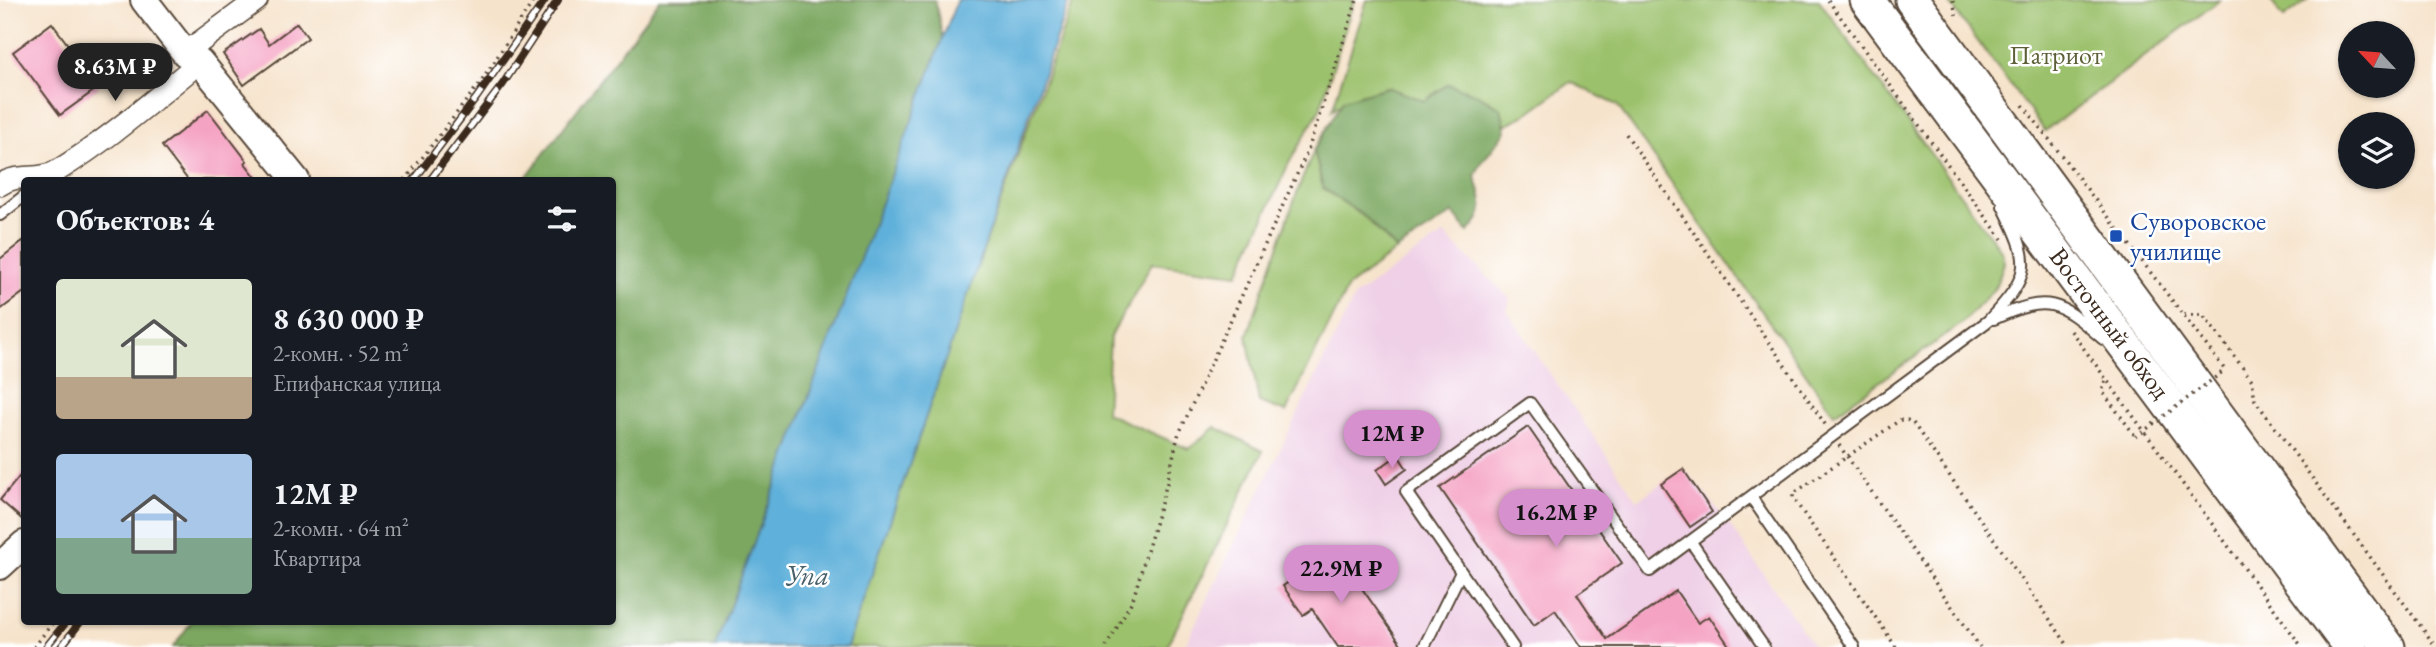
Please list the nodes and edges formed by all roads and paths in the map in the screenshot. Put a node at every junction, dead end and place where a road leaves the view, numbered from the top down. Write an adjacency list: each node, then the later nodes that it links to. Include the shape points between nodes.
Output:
1 (144, 0): 9 (street)
2 (257, 0): 9 (street)
3 (534, 0): 15 (path, via 483,79)
4 (1357, 0): 35 (path, via 1308,150 1178,436 1133,598)
5 (1828, 0): 20 (path)
6 (1867, 0): 11 (main road, Восточный обход)
7 (1953, 0): 8 (path)
8 (1933, 13): 45 (main road, Восточный обход)
9 (192, 57): 13 (street, via 97,145); 14 (street)
10 (2016, 96): 21 (path)
11 (1965, 129): 22 (lane, via 2019,238 2024,261 2012,295); 25 (main road, Восточный обход)
12 (1626, 134): 26 (path)
13 (49, 177)
14 (293, 177)
15 (407, 177)
16 (21, 178): 17 (street, via 9,178)
17 (0, 185)
18 (21, 198): 19 (lane)
19 (0, 215)
20 (2006, 244)
21 (2184, 315): 24 (path, bridge, via 2225,369 2136,437 2102,391); 46 (path, via 2203,314 2252,380 2255,400)
22 (1988, 321): 25 (lane, via 2021,307 2054,305 2068,311); 26 (lane)
23 (2066, 326): 24 (path)
24 (2106, 381): 43 (path)
25 (2155, 383): 44 (main road, Восточный обход)
26 (1833, 436): 27 (path); 28 (lane)
27 (1847, 456): 40 (path, via 1795,490 1793,498); 41 (path); 42 (path, via 1900,420 1913,424)
28 (1751, 497): 29 (lane); 39 (lane)
29 (1690, 542): 32 (lane, via 1650,571 1530,403 1406,492); 38 (lane)
30 (21, 547): 31 (street)
31 (0, 566)
32 (1461, 572): 36 (lane); 37 (lane)
33 (51, 625): 34 (path)
34 (34, 647)
35 (1106, 647)
36 (1424, 647)
37 (1513, 647)
38 (1765, 647)
39 (1854, 647)
40 (1896, 647)
41 (1980, 647)
42 (2069, 647)
43 (2302, 647)
44 (2350, 647)
45 (2388, 647)
46 (2436, 647)

